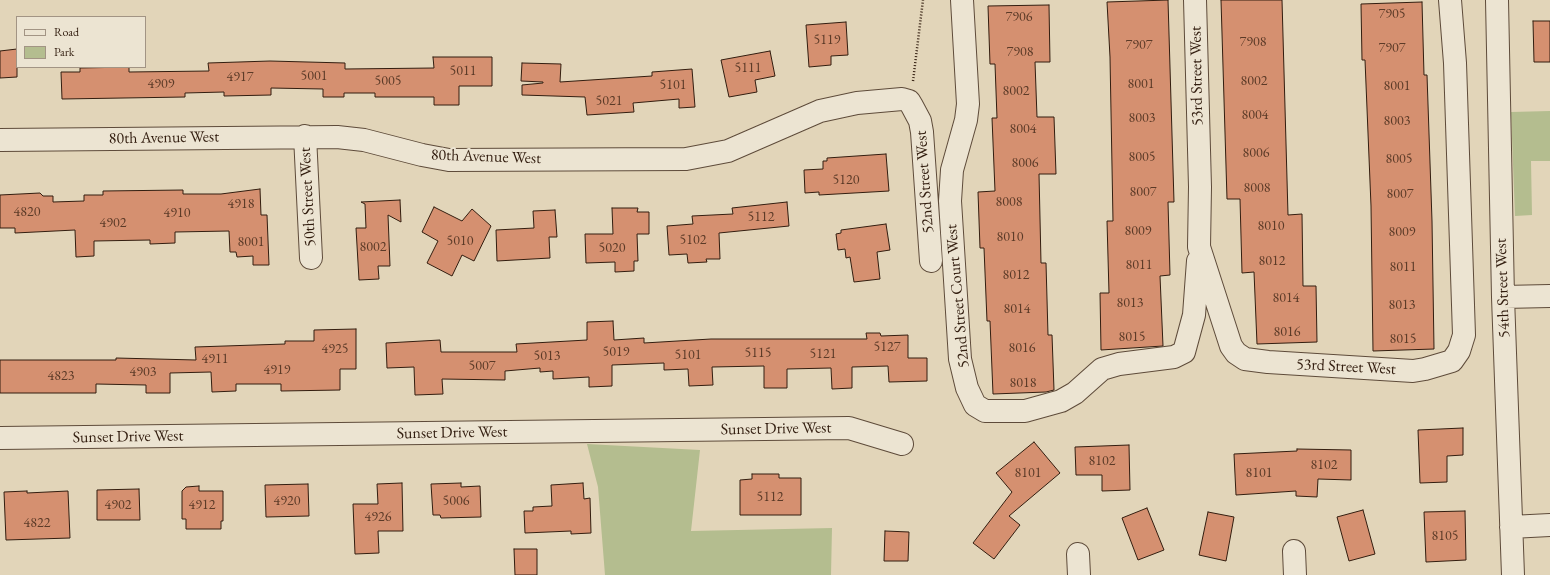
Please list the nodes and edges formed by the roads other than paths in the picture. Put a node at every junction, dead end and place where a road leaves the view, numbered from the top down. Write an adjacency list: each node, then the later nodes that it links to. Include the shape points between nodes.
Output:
1 (962, 0): 8 (street, 52nd Street Court West, via 968,104 952,170 950,201 960,359 967,388 975,405 985,411 1024,411 1061,401 1075,393 1102,369 1118,364 1174,357 1184,352 1194,315)
2 (1195, 0): 8 (street, 53rd Street West)
3 (1450, 0): 8 (street, 53rd Street West, via 1455,63 1464,335 1459,351 1452,361 1426,370 1413,371 1245,359 1231,346)
4 (1496, 0): 12 (street, 54th Street West)
5 (912, 105): 6 (street, 80th Avenue West, via 902,99 837,106 728,151 686,159 449,160 422,156 364,140); 10 (street, 52nd Street West, via 922,132)
6 (305, 136): 7 (street, 80th Avenue West); 9 (street, 50th Street West)
7 (0, 140)
8 (1199, 247)
9 (311, 258)
10 (931, 260)
11 (1550, 296): 12 (street)
12 (1503, 298): 16 (street, 54th Street West)
13 (0, 438): 14 (street, Sunset Drive West, via 849,428)
14 (902, 444)
15 (1550, 525): 16 (street)
16 (1511, 527): 19 (street, 54th Street West)
17 (1294, 551): 18 (street)
18 (1295, 575)
19 (1513, 575)

